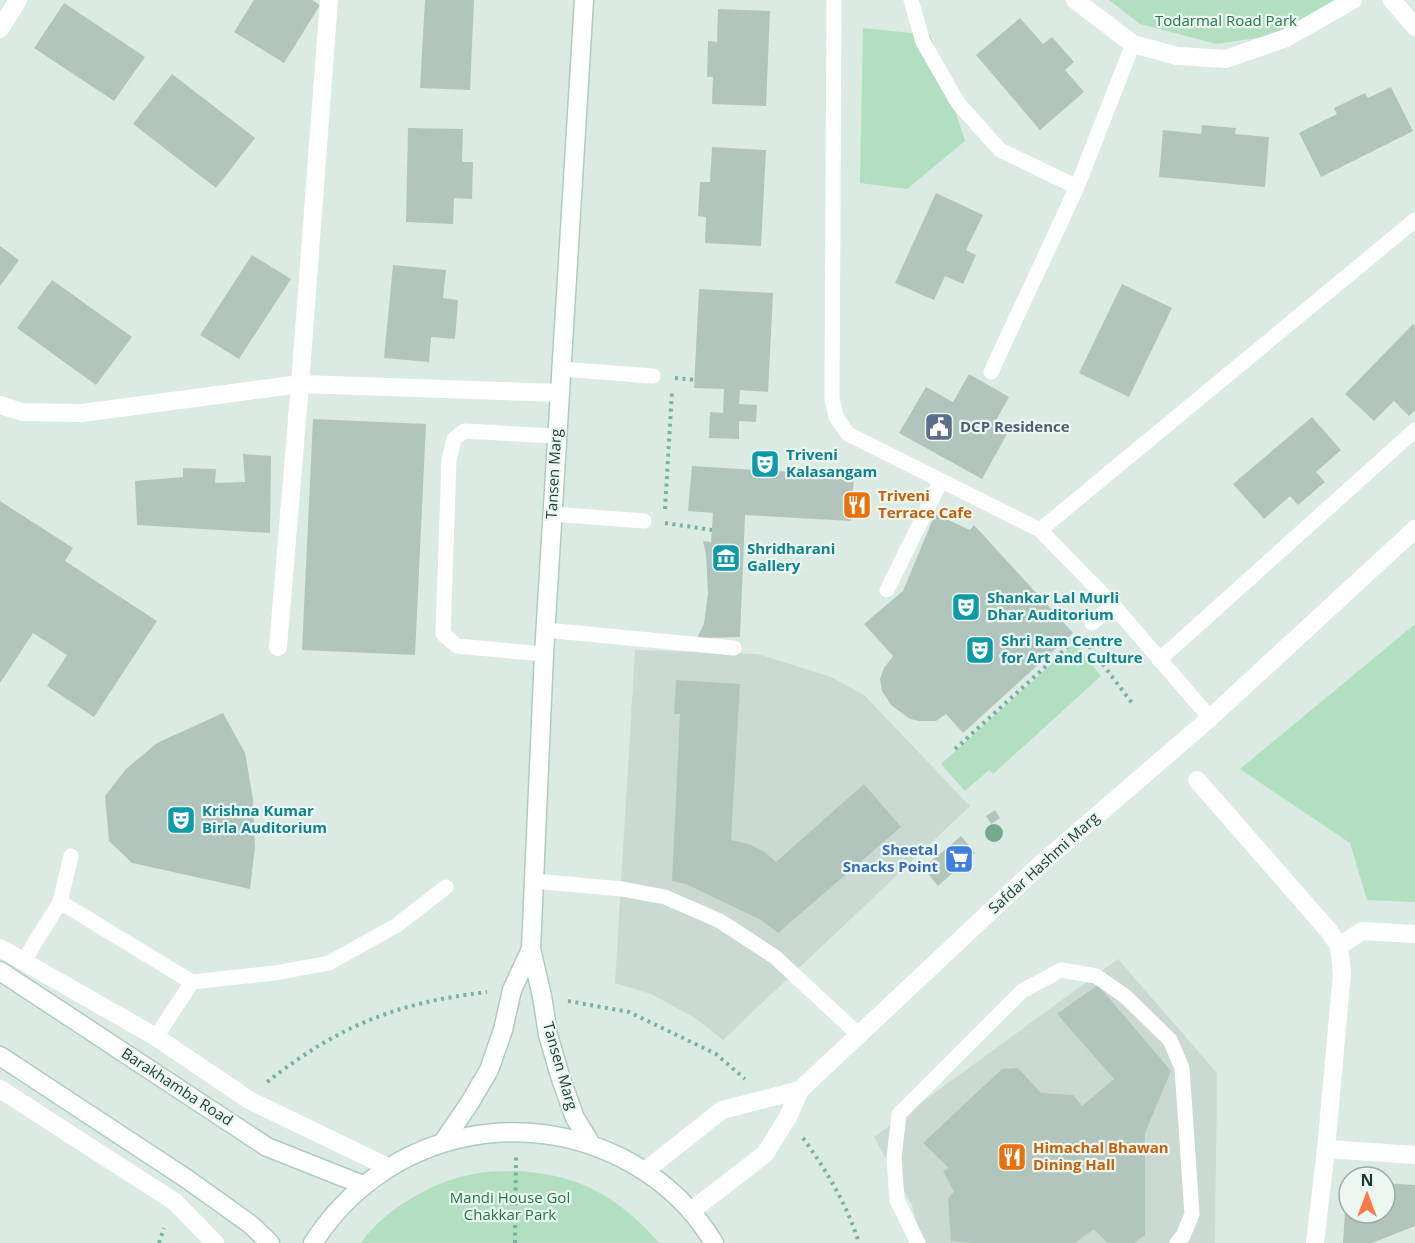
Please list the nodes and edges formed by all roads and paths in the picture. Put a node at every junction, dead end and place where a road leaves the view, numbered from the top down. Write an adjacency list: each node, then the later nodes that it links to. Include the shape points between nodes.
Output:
1 (18, 0): 10 (street)
2 (328, 0): 18 (street)
3 (585, 0): 14 (street, Tansen Marg)
4 (834, 0): 23 (lane, via 832,398 836,417 848,434)
5 (911, 0): 12 (lane, via 924,42 958,104 1000,150)
6 (1075, 0): 11 (street)
7 (1353, 0): 11 (street, via 1286,38 1226,59 1177,56)
8 (1392, 0): 9 (street)
9 (1415, 27)
10 (0, 29)
11 (1133, 44): 12 (lane)
12 (1077, 187): 15 (lane)
13 (1415, 220): 29 (lane)
14 (561, 369): 16 (lane); 19 (street, Tansen Marg)
15 (991, 372)
16 (653, 376)
17 (673, 378): 26 (path)
18 (300, 384): 19 (street); 20 (street, via 82,413 22,412); 36 (street)
19 (559, 393): 22 (street, Tansen Marg)
20 (0, 405)
21 (1415, 430): 39 (lane)
22 (556, 436): 24 (street, Tansen Marg); 38 (lane, via 464,430 454,439 450,460 443,634 457,646)
23 (941, 481): 29 (lane); 30 (lane)
24 (552, 514): 25 (lane); 33 (street, Tansen Marg)
25 (644, 521): 26 (path)
26 (665, 523): 28 (path)
27 (1415, 529): 41 (street, Safdar Hashmi Marg)
28 (712, 530)
29 (1040, 530): 31 (lane)
30 (887, 590)
31 (1113, 605): 32 (lane); 39 (lane)
32 (1092, 623)
33 (545, 630): 37 (lane); 38 (street, Tansen Marg)
34 (1080, 635): 42 (path)
35 (1087, 644): 40 (path)
36 (278, 647)
37 (734, 648)
38 (544, 654): 45 (street, Tansen Marg)
39 (1159, 660): 41 (lane)
40 (1132, 703)
41 (1210, 718): 57 (street, Safdar Hashmi Marg, via 1043,862)
42 (955, 749)
43 (1197, 780): 49 (street)
44 (71, 856): 47 (lane)
45 (534, 881): 51 (street, Tansen Marg); 57 (lane, via 665,897 720,921 775,957)
46 (446, 887): 54 (lane, via 398,925 329,963)
47 (60, 902): 52 (lane); 54 (lane)
48 (1415, 934): 49 (street, via 1362,931)
49 (1339, 946): 68 (street, via 1342,973)
50 (0, 948): 52 (street)
51 (531, 949): 55 (street, Tansen Marg); 56 (street, Tansen Marg)
52 (23, 962): 58 (street)
53 (0, 971): 72 (street, Barakhamba Road, via 267,1147)
54 (192, 982): 58 (lane)
55 (512, 990): 63 (path, via 437,999 390,1011 344,1030 302,1055); 66 (street, Tansen Marg, via 489,1070)
56 (542, 996): 62 (path, via 629,1012 716,1054); 67 (street, Tansen Marg, via 561,1079 575,1118)
57 (859, 1035): 61 (street, Safdar Hashmi Marg)
58 (156, 1037): 63 (street)
59 (0, 1056): 75 (street, via 187,1179)
60 (0, 1089): 74 (street, via 175,1202)
61 (800, 1090): 62 (street); 64 (street, Safdar Hashmi Marg)
62 (769, 1098): 71 (street, via 722,1110)
63 (249, 1100): 70 (street)
64 (788, 1117): 73 (street, Safdar Hashmi Marg, via 765,1154); 79 (path, via 825,1167)
65 (516, 1132): 66 (street); 67 (street, via 562,1136); 77 (path)
66 (442, 1142): 70 (street)
67 (591, 1144): 71 (street)
68 (1326, 1149): 69 (street); 82 (street)
69 (1415, 1155)
70 (388, 1167): 72 (street)
71 (645, 1171): 73 (street)
72 (363, 1185): 76 (street)
73 (691, 1211): 78 (street)
74 (215, 1243)
75 (270, 1243)
76 (313, 1243)
77 (515, 1243)
78 (714, 1243)
79 (859, 1243)
80 (918, 1243): 81 (lane, via 897,1200 894,1158 899,1114 1022,992 1060,970 1096,976 1125,996 1170,1040 1182,1068 1192,1214)
81 (1177, 1243)
82 (1315, 1243)

